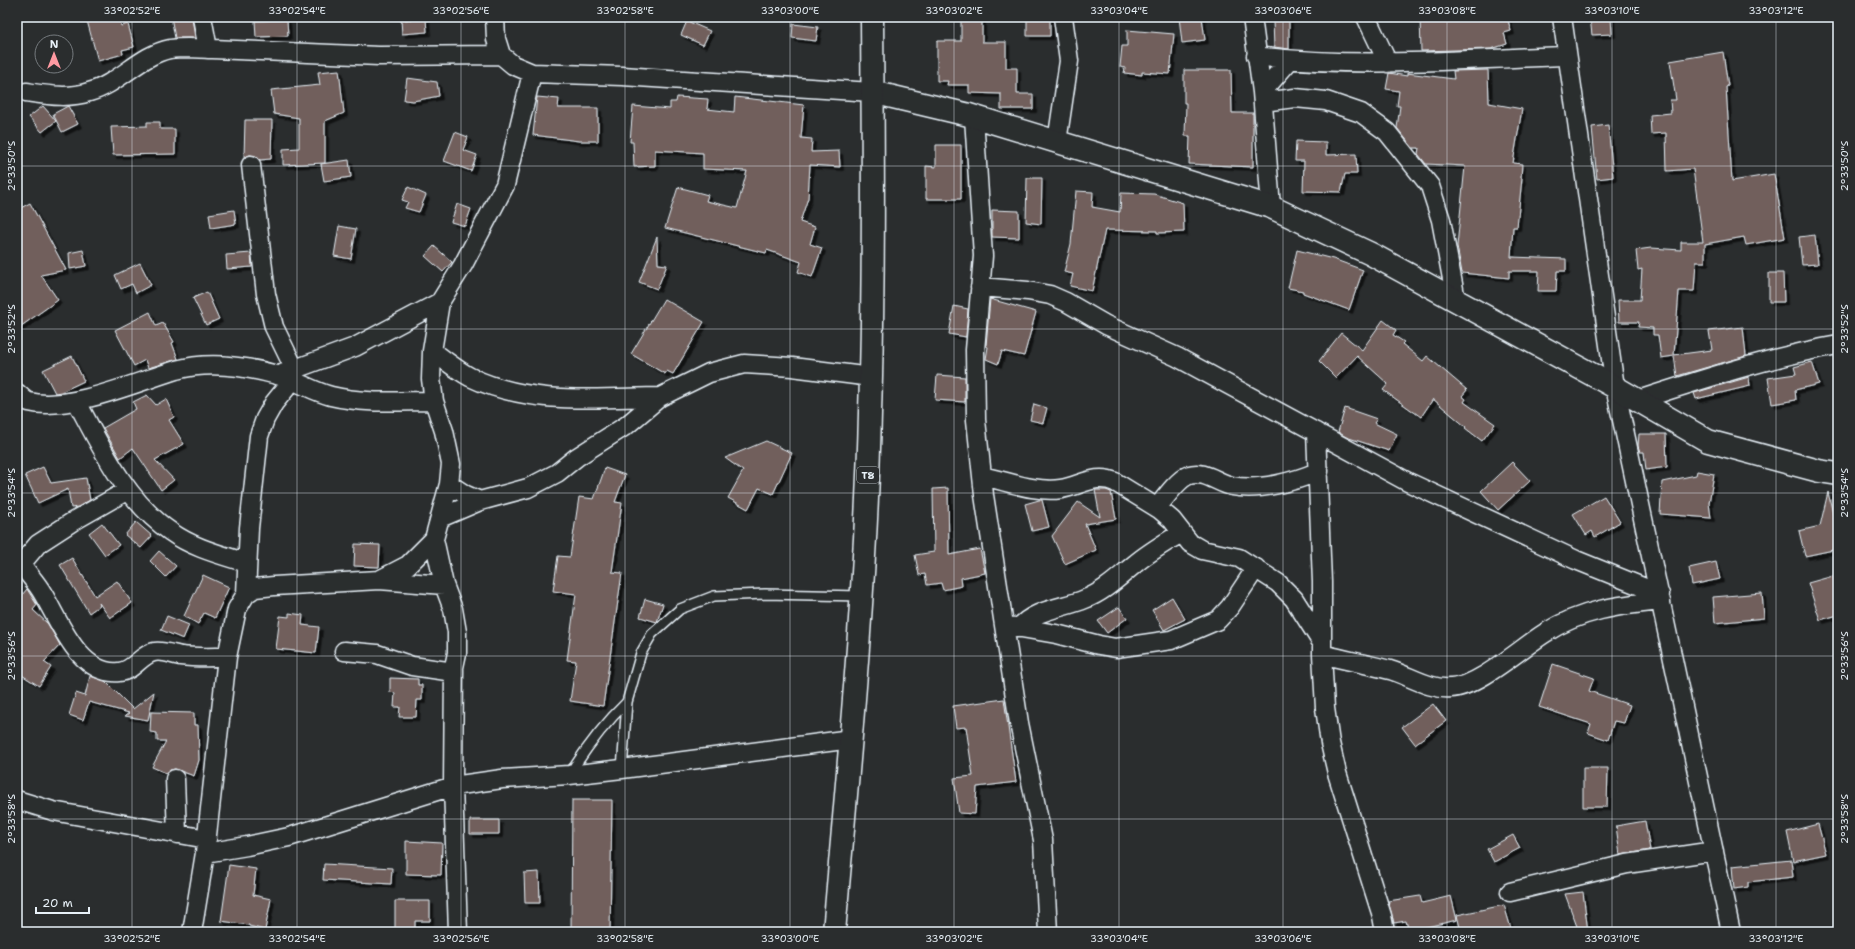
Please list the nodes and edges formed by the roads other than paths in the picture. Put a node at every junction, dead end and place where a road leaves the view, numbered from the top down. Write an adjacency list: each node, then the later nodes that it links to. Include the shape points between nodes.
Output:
1 (202, 17): 8 (street)
2 (495, 17): 9 (street, via 496,39)
3 (872, 17): 16 (street, T8)
4 (1063, 17): 19 (street, via 1069,62)
5 (1252, 17): 10 (street)
6 (1366, 17): 13 (street)
7 (1562, 17): 11 (street)
8 (208, 49): 9 (street, via 379,56); 15 (street, via 164,51 146,59 113,82 77,96)
9 (501, 55): 14 (street, via 513,65)
10 (1256, 56): 12 (street); 17 (street)
11 (1567, 56): 13 (street); 29 (street)
12 (1289, 61): 13 (street); 17 (street)
13 (1388, 63)
14 (532, 73): 16 (street, via 622,76); 24 (street, via 505,185 464,265)
15 (26, 92)
16 (872, 92): 18 (street); 28 (street, T8)
17 (1262, 97): 21 (street); 23 (street, via 1326,101 1362,113 1387,132 1430,186 1441,220)
18 (974, 116): 19 (street); 22 (street, via 983,256)
19 (1057, 142): 21 (street)
20 (251, 165): 27 (street, via 266,294)
21 (1271, 207): 23 (street, via 1371,254)
22 (980, 287): 35 (street, via 1050,295 1177,358); 38 (street, via 975,350 976,420)
23 (1456, 300): 29 (street)
24 (440, 302): 26 (street); 27 (street, via 355,347)
25 (1838, 344): 31 (street, via 1751,366)
26 (432, 351): 30 (street, via 470,377 530,396 555,399); 33 (street, via 431,379)
27 (288, 375): 33 (street, via 330,396 358,400); 34 (street, via 237,367 191,365); 46 (street, via 259,436 249,528)
28 (871, 377): 30 (street, via 744,364 709,373); 52 (street, T8)
29 (1615, 387): 31 (street); 53 (street)
30 (660, 397): 41 (street, via 627,425 557,473 528,488)
31 (1638, 400): 37 (street, via 1708,441)
32 (21, 401): 34 (street, via 46,404)
33 (434, 401): 39 (street, via 451,464)
34 (77, 402): 40 (street)
35 (1316, 432): 36 (street); 53 (street, via 1408,482)
36 (1319, 471): 42 (street, via 1277,483 1249,487 1230,485 1199,474 1188,475); 55 (street)
37 (1838, 474)
38 (982, 476): 42 (street, via 1048,490 1109,479); 54 (street)
39 (449, 484): 41 (street); 43 (street)
40 (128, 490): 46 (street, via 142,508 171,533 206,550); 47 (street, via 38,544)
41 (480, 501): 43 (street)
42 (1157, 508): 44 (street, via 1172,520)
43 (440, 518): 45 (street)
44 (1181, 533): 48 (street, via 1190,543 1202,550 1239,558); 54 (street, via 1153,550 1087,599 1042,613)
45 (434, 539): 49 (street, via 408,566); 50 (street)
46 (248, 563): 51 (street)
47 (19, 567): 57 (street, via 42,593 66,637 80,655 106,671 127,671 144,656 156,651 183,656)
48 (1256, 568): 54 (street, via 1230,607 1218,620 1171,640 1116,648); 55 (street, via 1278,583 1294,599)
49 (379, 580): 50 (street); 51 (street, via 255,588)
50 (444, 586): 58 (street, via 453,609 457,632)
51 (246, 594): 57 (street, via 237,609)
52 (861, 596): 59 (lane, via 714,596 680,609 652,634 641,653); 60 (street, T8)
53 (1660, 598): 55 (street, via 1585,613 1545,632 1475,680 1451,688 1433,686); 68 (street)
54 (1012, 627): 73 (street, via 1019,724 1042,840)
55 (1322, 649): 74 (street, via 1325,708 1330,743)
56 (344, 651): 58 (street, via 377,654 412,666)
57 (227, 657): 67 (street)
58 (454, 672): 64 (street)
59 (627, 702): 61 (lane); 62 (lane, via 586,747)
60 (851, 739): 61 (street); 72 (street, T8)
61 (622, 769): 62 (street)
62 (569, 775): 64 (street, via 502,779)
63 (175, 779): 66 (street)
64 (453, 786): 67 (street, via 289,837 247,846); 71 (street)
65 (17, 800): 66 (street, via 53,810)
66 (177, 834): 67 (street)
67 (206, 846): 70 (street)
68 (1714, 851): 69 (street, via 1627,864); 75 (street)
69 (1510, 892)
70 (192, 932)
71 (458, 932)
72 (834, 932)
73 (1048, 932)
74 (1385, 932)
75 (1731, 932)

